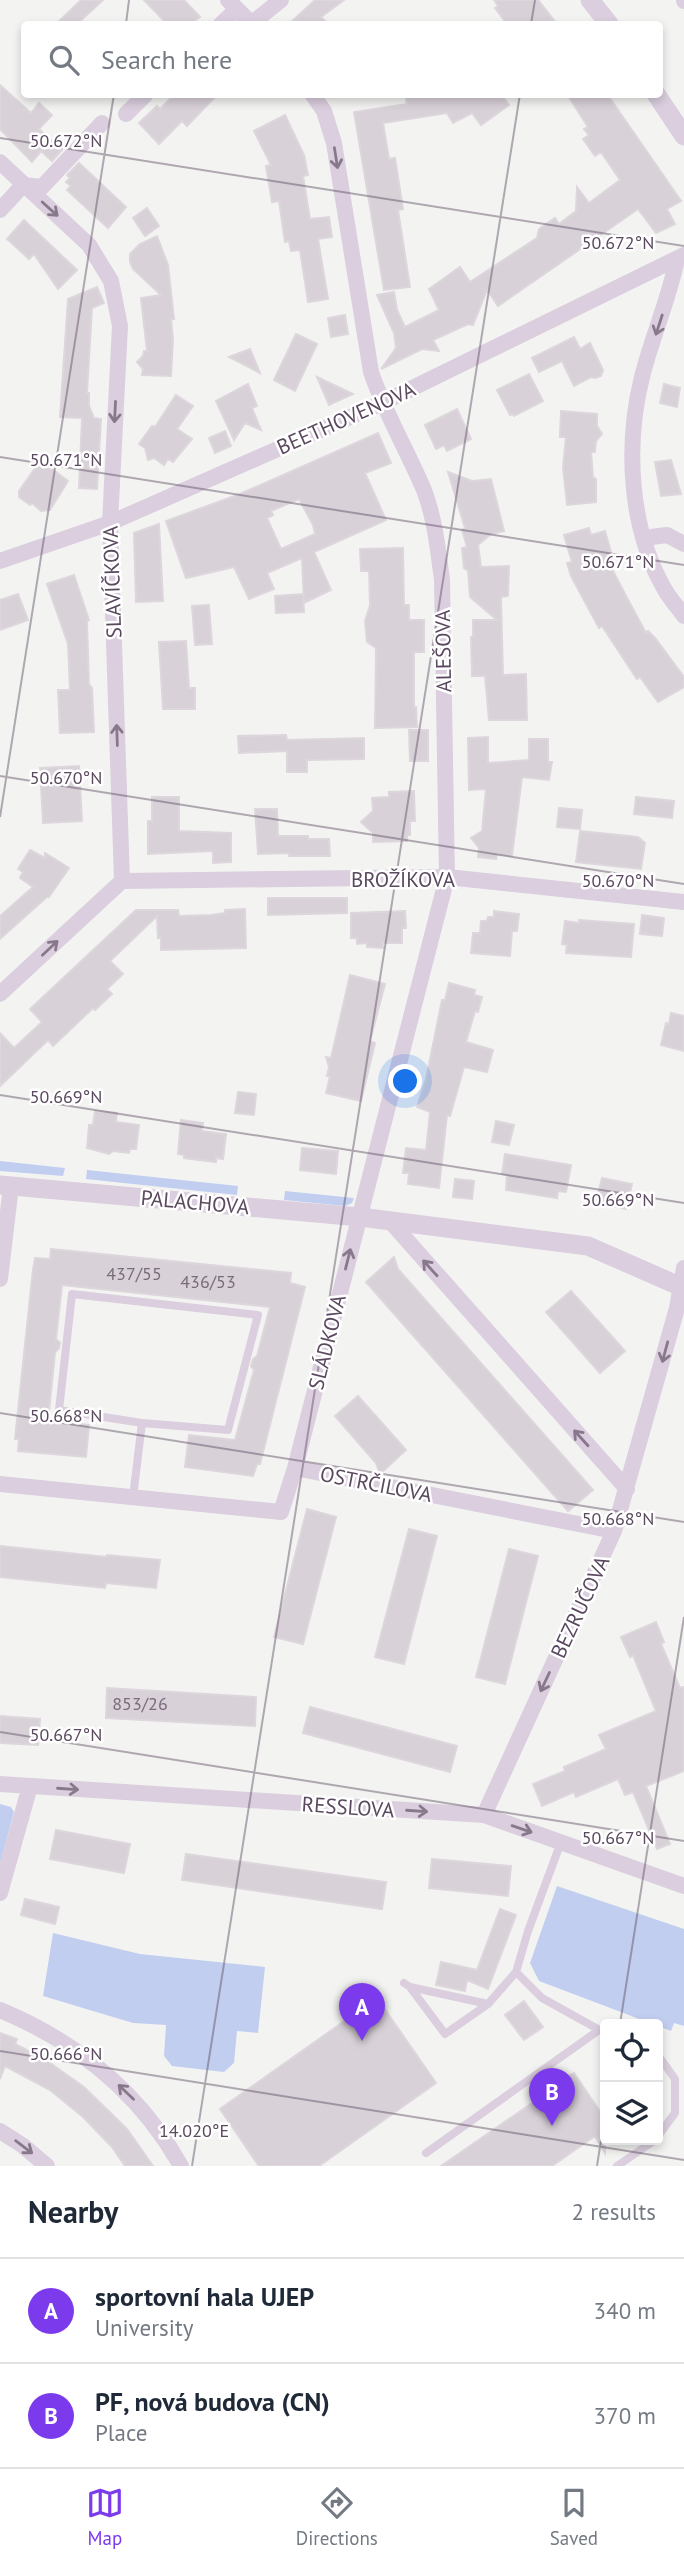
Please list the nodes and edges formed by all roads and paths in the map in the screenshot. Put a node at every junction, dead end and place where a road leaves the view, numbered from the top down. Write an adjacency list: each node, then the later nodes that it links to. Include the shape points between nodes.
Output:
1 (281, 0): 6 (street)
2 (590, 0): 7 (street)
3 (232, 5): 4 (street); 5 (street)
4 (223, 21)
5 (248, 21)
6 (255, 21)
7 (607, 21)
8 (142, 98): 11 (street)
9 (316, 98): 18 (street, ALEŠOVA, one-way to 18, via 334,144 371,372)
10 (659, 98): 13 (street)
11 (126, 114)
12 (102, 123): 15 (street, via 42,187)
13 (684, 136)
14 (0, 162): 15 (street, SLAVÍČKOVA)
15 (23, 185): 16 (street); 19 (street, SLAVÍČKOVA, one-way to 19, via 89,245 111,281 120,326)
16 (0, 210)
17 (680, 257): 18 (street, BEETHOVENOVA); 20 (street, one-way to 20, via 642,376 634,423 632,467)
18 (382, 403): 19 (street, BEETHOVENOVA); 24 (street, ALEŠOVA, via 424,492 436,533 442,580)
19 (110, 523): 22 (street, BEETHOVENOVA); 25 (street, SLAVÍČKOVA, one-way to 19)
20 (644, 538): 21 (street, via 667,535); 23 (street, via 665,589)
21 (684, 544)
22 (0, 561)
23 (684, 616)
24 (447, 877): 25 (street, BROŽÍKOVA); 26 (street, BROŽÍKOVA); 29 (street, ALEŠOVA)
25 (122, 881): 27 (street, one-way to 25)
26 (684, 902)
27 (0, 994)
28 (5, 1185): 29 (street, PALACHOVA); 31 (street)
29 (360, 1217): 30 (street, PALACHOVA); 34 (street, SLÁDKOVA, one-way to 29)
30 (390, 1221): 32 (street, PALACHOVA, via 587,1246); 36 (street, one-way to 30)
31 (0, 1279)
32 (683, 1280): 36 (street, BEZRUČOVA, one-way to 36)
33 (142, 1423): 33 (lane, via 228,1430 258,1315 72,1294 59,1410); 37 (lane)
34 (295, 1468): 37 (street, OSTRČILOVA, via 282,1512); 38 (street, OSTRČILOVA)
35 (0, 1483): 37 (street, OSTRČILOVA)
36 (627, 1489): 38 (street, BEZRUČOVA)
37 (133, 1497)
38 (614, 1531): 41 (street, BEZRUČOVA, one-way to 41)
39 (0, 1784): 40 (street, RESSLOVA)
40 (30, 1786): 41 (street, RESSLOVA, one-way to 41); 44 (street)
41 (484, 1815): 42 (street, RESSLOVA, one-way to 42)
42 (561, 1842): 43 (street, RESSLOVA); 45 (lane)
43 (684, 1885)
44 (0, 1893)
45 (516, 1972): 46 (lane); 48 (lane, via 542,1998)
46 (488, 2004): 46 (lane, via 444,2034 407,1985)
47 (0, 2010): 56 (street, one-way to 47, via 137,2102 107,2073 37,2025)
48 (600, 2030)
49 (600, 2032): 54 (lane)
50 (663, 2062): 51 (lane, via 675,2079 675,2113)
51 (663, 2130)
52 (0, 2131): 55 (street, one-way to 55)
53 (647, 2145): 57 (lane)
54 (426, 2152)
55 (47, 2166)
56 (181, 2166)
57 (617, 2166)

